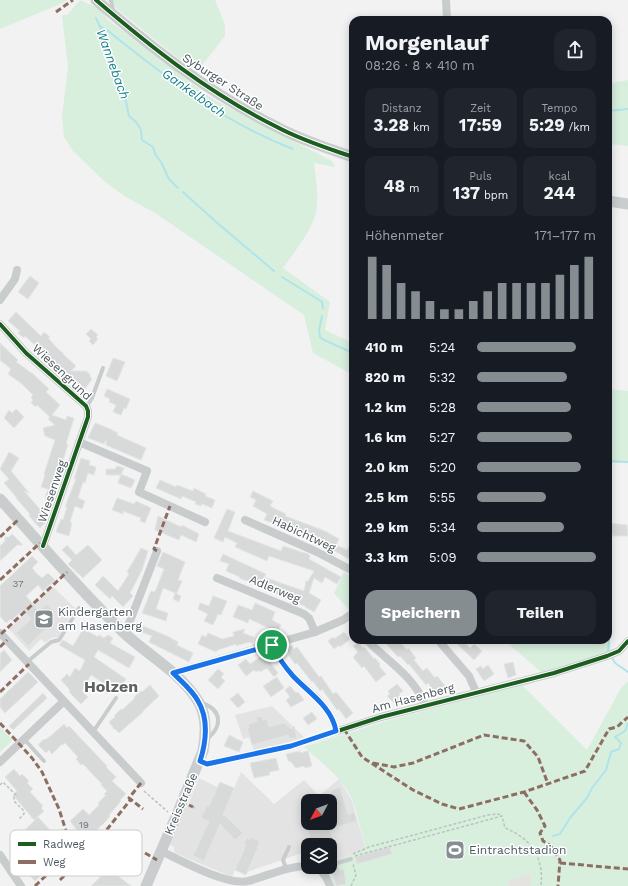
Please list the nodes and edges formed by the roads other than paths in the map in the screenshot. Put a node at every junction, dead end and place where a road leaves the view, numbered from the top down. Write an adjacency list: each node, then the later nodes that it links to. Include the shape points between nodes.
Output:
1 (96, 0): 4 (main road, Syburger Straße)
2 (111, 0): 4 (lane)
3 (446, 0): 5 (street)
4 (114, 16): 6 (main road, Syburger Straße, via 185,72 250,113 299,137)
5 (447, 16)
6 (349, 156)
7 (612, 202): 8 (main road)
8 (628, 204)
9 (17, 270): 10 (street, via 15,279)
10 (0, 300)
11 (0, 324): 13 (street, Wiesengrund, via 26,353)
12 (103, 368): 13 (lane, via 92,398)
13 (86, 406): 14 (street, Wiesengrund, via 88,417)
14 (80, 442): 17 (street, via 147,471 139,492); 18 (street, Wiesenweg)
15 (0, 499): 18 (main road, Kreisstraße)
16 (245, 520): 20 (street, Habichtweg)
17 (206, 522)
18 (44, 546): 26 (main road, Kreisstraße)
19 (157, 552): 26 (street)
20 (349, 569)
21 (217, 578): 24 (street, Adlerweg, via 304,614 309,618)
22 (79, 608): 31 (lane, via 60,640 51,642)
23 (349, 619): 24 (street)
24 (315, 632): 30 (street)
25 (0, 633): 31 (street)
26 (125, 634): 32 (main road, Kreisstraße)
27 (628, 641): 33 (street, Am Hasenberg, via 619,651 607,656)
28 (372, 644): 36 (street, via 404,674 422,696)
29 (441, 644): 33 (street, via 469,676)
30 (272, 645): 32 (street); 37 (street, via 285,667 328,711)
31 (27, 662): 35 (street)
32 (173, 673): 41 (main road, Kreisstraße, via 199,702 204,719 205,740)
33 (476, 692): 36 (street, Am Hasenberg)
34 (116, 698): 38 (lane)
35 (64, 701): 38 (street); 39 (street)
36 (425, 705): 37 (street, Am Hasenberg)
37 (336, 731): 41 (street, Am Hasenberg, via 291,746 207,764)
38 (93, 732): 43 (street)
39 (24, 739): 40 (lane); 42 (street)
40 (44, 761)
41 (200, 761): 45 (main road, Kreisstraße)
42 (0, 762)
43 (142, 787)
44 (289, 847): 50 (lane, via 283,860)
45 (161, 851): 50 (street, via 210,874 236,882 247,882); 55 (main road, Kreisstraße)
46 (0, 855): 51 (street)
47 (351, 859): 48 (lane)
48 (337, 863)
49 (301, 867): 50 (street)
50 (286, 868)
51 (10, 872)
52 (324, 874): 56 (street)
53 (13, 876): 54 (street)
54 (18, 885)
55 (146, 886)
56 (330, 886)

